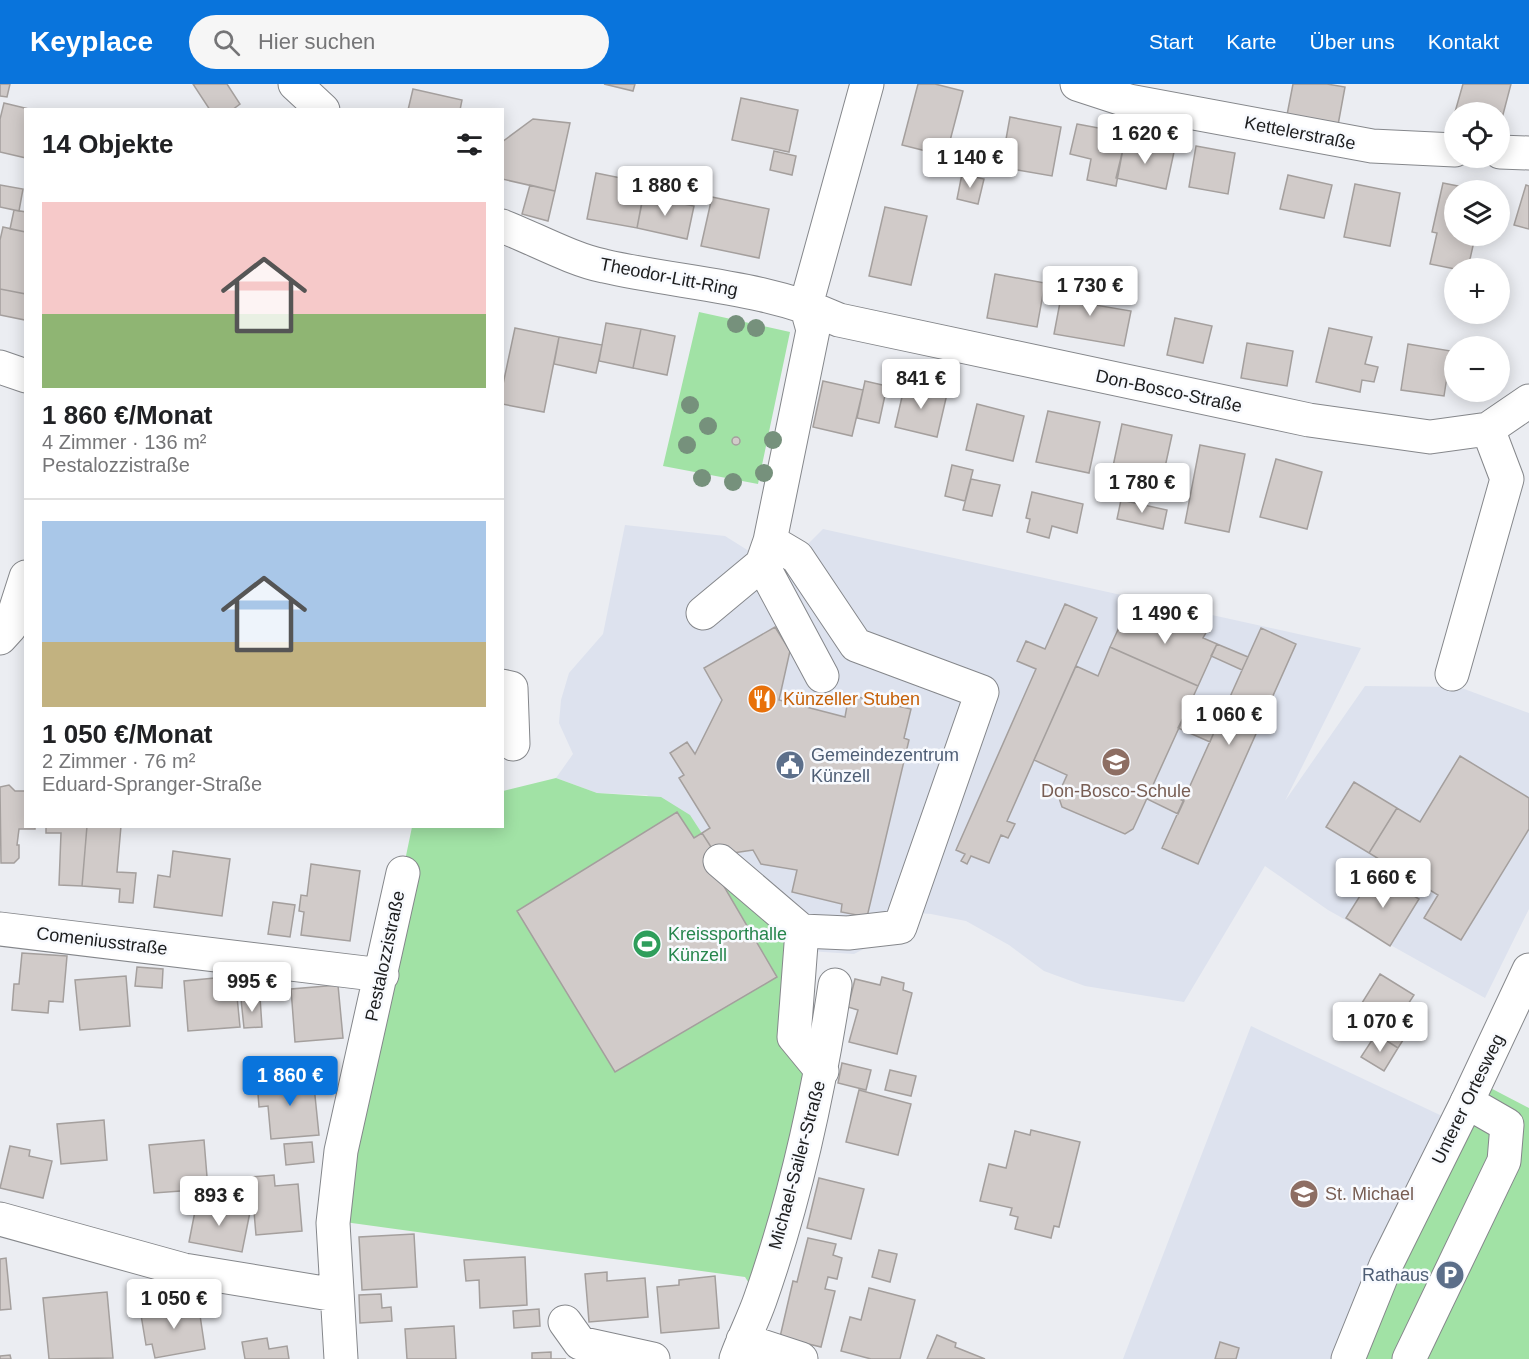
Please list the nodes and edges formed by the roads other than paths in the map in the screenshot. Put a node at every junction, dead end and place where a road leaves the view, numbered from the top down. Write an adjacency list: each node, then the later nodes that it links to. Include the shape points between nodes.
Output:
1 (295, 84): 4 (street)
2 (867, 84): 9 (street)
3 (1077, 84): 5 (street, Kettelerstraße, via 1129,101 1372,146)
4 (321, 108)
5 (1444, 149)
6 (1510, 152): 7 (street)
7 (1529, 153)
8 (504, 227): 9 (street, Theodor-Litt-Ring, via 602,266 698,281)
9 (806, 305): 13 (street, Don-Bosco-Straße, via 839,320 1309,420 1430,437); 14 (street, via 813,330)
10 (0, 367): 11 (street)
11 (24, 375)
12 (1529, 401): 13 (street, Don-Bosco-Straße)
13 (1488, 429): 18 (street, via 1507,479)
14 (766, 553): 16 (street); 19 (street); 25 (street, via 797,556 856,645 982,692 900,927 848,933)
15 (24, 583): 17 (street, via 10,627)
16 (703, 613)
17 (0, 638)
18 (1452, 674)
19 (822, 676)
20 (504, 686): 21 (street, via 511,688)
21 (513, 744)
22 (720, 861): 25 (street)
23 (403, 873): 27 (street, Pestalozzistraße)
24 (0, 929): 27 (street, Comeniusstraße)
25 (802, 931): 29 (street, via 794,1037)
26 (1529, 970): 30 (street, Unterer Ortesweg)
27 (382, 975): 32 (street, Pestalozzistraße, via 341,1151 333,1223)
28 (835, 985): 29 (street, Michael-Sailer-Straße)
29 (822, 1071): 34 (street, Michael-Sailer-Straße, via 789,1205 760,1300)
30 (1467, 1102): 38 (street, Unterer Ortesweg, via 1386,1264); 39 (street, via 1507,1125 1504,1161)
31 (0, 1219): 32 (street, via 184,1270)
32 (336, 1295): 35 (street, Pestalozzistraße)
33 (565, 1322): 36 (street, via 580,1343)
34 (739, 1349): 37 (street, Michael-Sailer-Straße)
35 (341, 1359)
36 (653, 1359)
37 (801, 1359)
38 (1348, 1359)
39 (1409, 1359)

